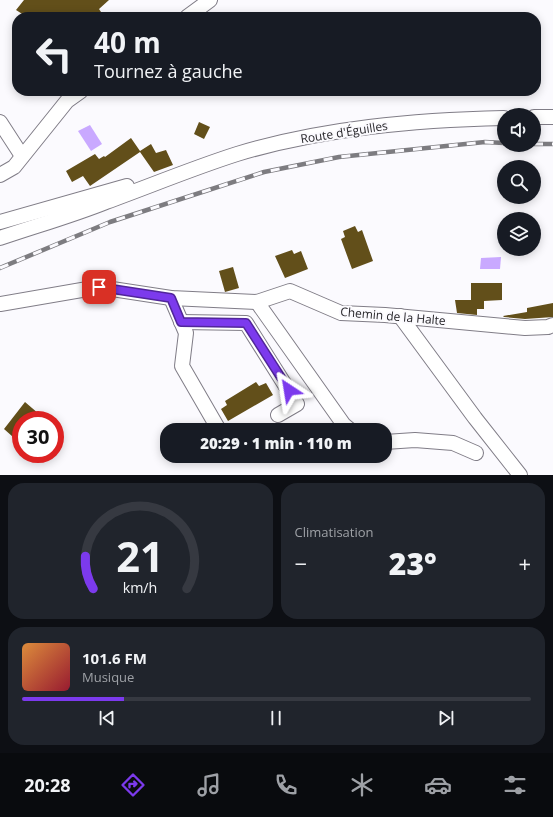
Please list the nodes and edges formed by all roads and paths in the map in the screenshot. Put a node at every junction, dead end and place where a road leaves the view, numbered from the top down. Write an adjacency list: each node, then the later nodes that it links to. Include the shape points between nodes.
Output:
1 (210, 0): 2 (street)
2 (194, 12)
3 (74, 96): 8 (street, via 67,101)
4 (541, 117): 5 (street)
5 (553, 117)
6 (497, 118): 9 (street, Route d'Éguilles, via 439,119 293,140)
7 (0, 122): 8 (street)
8 (22, 156): 10 (street, via 14,167)
9 (188, 170): 11 (street, Route d'Éguilles, via 86,196); 12 (street, Route d'Éguilles, via 104,203)
10 (0, 175)
11 (0, 222)
12 (0, 238)
13 (171, 298): 14 (street, Chemin de la Halte); 15 (street, Chemin de la Halte, via 99,287); 17 (street)
14 (257, 302): 16 (street, Chemin de la Halte, via 290,291 341,314); 21 (street)
15 (0, 304)
16 (400, 316): 18 (street, Chemin de la Halte, via 525,328); 24 (street)
17 (181, 322): 19 (street, via 246,323 297,404); 20 (street, via 186,333 182,366)
18 (553, 325)
19 (278, 415)
20 (216, 423)
21 (343, 423)
22 (392, 442): 23 (street, via 415,440 453,443)
23 (476, 453)
24 (520, 475)

